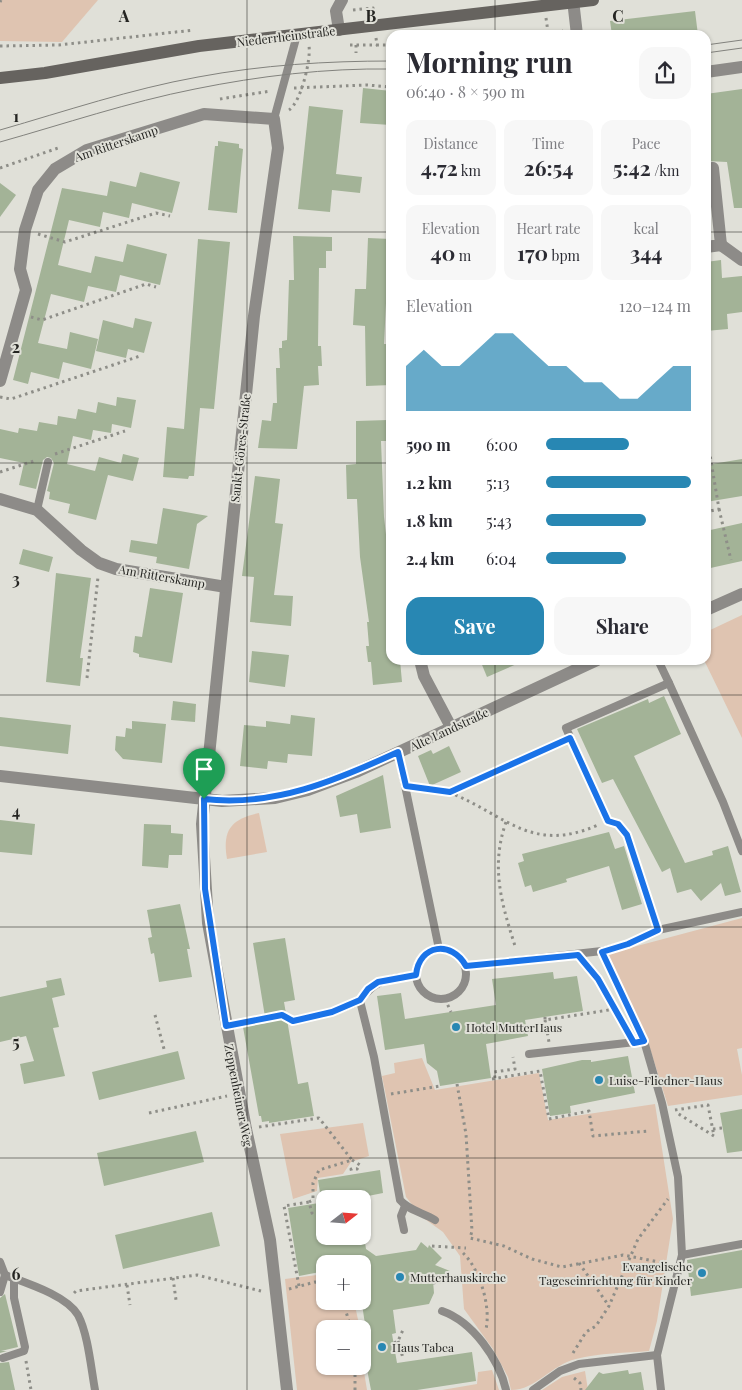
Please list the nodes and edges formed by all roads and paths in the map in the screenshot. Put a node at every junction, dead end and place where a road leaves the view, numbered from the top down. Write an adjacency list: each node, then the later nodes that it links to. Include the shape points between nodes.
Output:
1 (593, 0): 2 (main road, Niederrheinstraße)
2 (573, 1): 4 (main road, Niederrheinstraße); 5 (street)
3 (339, 6): 4 (street)
4 (339, 30): 6 (main road, Niederrheinstraße)
5 (576, 30)
6 (302, 35): 13 (path); 17 (main road, Niederrheinstraße, via 199,46); 20 (lane)
7 (124, 38): 11 (path, via 59,45)
8 (341, 45): 9 (path)
9 (356, 45): 10 (path); 14 (path)
10 (377, 45)
11 (0, 46)
12 (317, 48): 13 (path)
13 (310, 50): 18 (path)
14 (356, 53)
15 (742, 67): 16 (street)
16 (711, 71)
17 (0, 78)
18 (302, 87): 19 (path); 20 (path, via 295,106)
19 (386, 87)
20 (274, 119): 23 (street, Am Ritterskamp, via 204,114 87,150 45,178); 43 (street, Sankt-Göres-Straße, via 278,148 254,316)
21 (711, 168): 24 (street)
22 (170, 216): 23 (path, via 156,213 65,242)
23 (25, 230): 28 (street, Am Ritterskamp, via 20,269 26,290)
24 (721, 245): 25 (street); 26 (street)
25 (711, 246)
26 (742, 260)
27 (156, 288): 28 (path, via 146,284 42,320)
28 (18, 314): 30 (street, Am Ritterskamp)
29 (140, 356): 31 (path, via 10,399)
30 (0, 381)
31 (0, 397)
32 (126, 431): 33 (path)
33 (54, 454)
34 (47, 460): 36 (path); 39 (lane)
35 (711, 461): 38 (path)
36 (0, 472)
37 (0, 498): 39 (street, Am Ritterskamp)
38 (719, 509): 40 (path); 41 (path)
39 (37, 510): 42 (street, Am Ritterskamp)
40 (711, 511)
41 (732, 560)
42 (99, 564): 43 (street, Am Ritterskamp, via 116,570); 49 (path)
43 (226, 587): 57 (street, Sankt-Göres-Straße)
44 (742, 594): 45 (street)
45 (711, 608)
46 (421, 665): 51 (street)
47 (586, 665): 51 (street, Alte Landstraße)
48 (660, 665): 50 (lane)
49 (87, 678)
50 (669, 683): 52 (lane, via 566,728); 60 (lane)
51 (451, 727): 53 (street, Alte Landstraße)
52 (570, 738): 56 (path); 58 (lane)
53 (398, 752): 55 (lane); 57 (street, Alte Landstraße, via 356,772 293,794 238,800)
54 (0, 776): 57 (street, Alte Landstraße)
55 (406, 786): 56 (path); 63 (lane)
56 (450, 792): 59 (path)
57 (204, 799): 76 (street, Zeppenheimer Weg, via 205,889)
58 (608, 821): 59 (path, via 591,828 548,836 520,830); 62 (lane, via 618,824 630,842)
59 (506, 822): 66 (path, via 497,868 502,905)
60 (742, 851)
61 (742, 912): 62 (lane)
62 (658, 930): 64 (lane)
63 (439, 949): 67 (lane, via 456,953); 68 (lane, via 425,954)
64 (602, 952): 65 (lane); 78 (lane)
65 (578, 955): 66 (lane); 71 (path, via 598,979)
66 (520, 962): 67 (lane)
67 (466, 966): 69 (lane, via 463,988 452,998)
68 (416, 975): 69 (lane, via 422,990 436,999); 70 (lane, via 378,982)
69 (445, 999): 72 (path)
70 (360, 1000): 75 (lane, via 332,1012); 87 (lane)
71 (615, 1008): 73 (path); 77 (path, via 545,1018)
72 (451, 1012)
73 (618, 1014)
74 (155, 1015): 79 (path)
75 (293, 1021): 76 (path, via 282,1015)
76 (226, 1026): 86 (street, Zeppenheimer Weg)
77 (546, 1026)
78 (644, 1041): 80 (lane); 82 (lane)
79 (164, 1049)
80 (529, 1054)
81 (513, 1058): 92 (path, via 515,1069 494,1072 493,1078 540,1071 549,1119 589,1111 593,1136)
82 (652, 1069): 83 (lane); 95 (lane)
83 (643, 1071)
84 (457, 1084): 108 (path, via 466,1134 470,1238 504,1246 532,1259 562,1267)
85 (440, 1086): 87 (path)
86 (239, 1093): 88 (path); 120 (street, Zeppenheimer Weg, via 270,1240)
87 (381, 1095): 97 (lane, via 400,1200)
88 (149, 1113)
89 (261, 1126): 93 (path, via 319,1118)
90 (722, 1128): 91 (path)
91 (713, 1129): 91 (path, via 714,1136 672,1110 708,1105)
92 (648, 1131)
93 (352, 1160): 94 (path, via 360,1165 351,1170); 96 (path, via 319,1170 313,1183 313,1200)
94 (352, 1174)
95 (678, 1184): 105 (lane); 106 (path, via 638,1240)
96 (309, 1202): 98 (path, via 312,1213); 117 (path, via 284,1206)
97 (405, 1206): 99 (lane); 100 (lane, via 401,1216)
98 (308, 1214)
99 (435, 1220)
100 (404, 1230)
101 (742, 1244): 105 (lane)
102 (432, 1246): 103 (path)
103 (466, 1248)
104 (463, 1253): 126 (path, via 471,1260 480,1280)
105 (682, 1255): 109 (lane)
106 (630, 1257): 108 (path, via 600,1258); 109 (path); 124 (path)
107 (0, 1262): 110 (lane)
108 (579, 1263): 124 (path)
109 (679, 1266): 133 (lane)
110 (5, 1276): 112 (lane); 119 (lane)
111 (173, 1278): 116 (path); 120 (path, via 200,1276 242,1288); 121 (path)
112 (14, 1279): 122 (lane); 132 (lane, via 14,1298)
113 (451, 1280): 115 (path)
114 (316, 1282): 117 (path)
115 (433, 1283)
116 (127, 1284): 122 (path, via 76,1291); 123 (path)
117 (299, 1286): 118 (path)
118 (289, 1289)
119 (0, 1292)
120 (276, 1292): 141 (street, Zeppenheimer Weg)
121 (176, 1300)
122 (65, 1303): 140 (lane, via 77,1314 82,1326)
123 (130, 1305)
124 (609, 1306): 136 (path, via 596,1326 586,1332)
125 (442, 1311): 143 (lane, via 455,1316 489,1351)
126 (487, 1319)
127 (403, 1330): 128 (path)
128 (398, 1341): 129 (path); 130 (path)
129 (394, 1343)
130 (401, 1348): 131 (path); 135 (path)
131 (410, 1350)
132 (24, 1351): 134 (lane); 139 (path)
133 (657, 1355): 136 (lane, via 579,1364); 146 (lane)
134 (2, 1358)
135 (403, 1358)
136 (565, 1369): 144 (lane)
137 (355, 1375): 142 (path)
138 (580, 1383): 145 (path)
139 (31, 1390)
140 (95, 1390)
141 (287, 1390)
142 (355, 1390)
143 (506, 1390)
144 (533, 1390)
145 (582, 1390)
146 (661, 1390)

